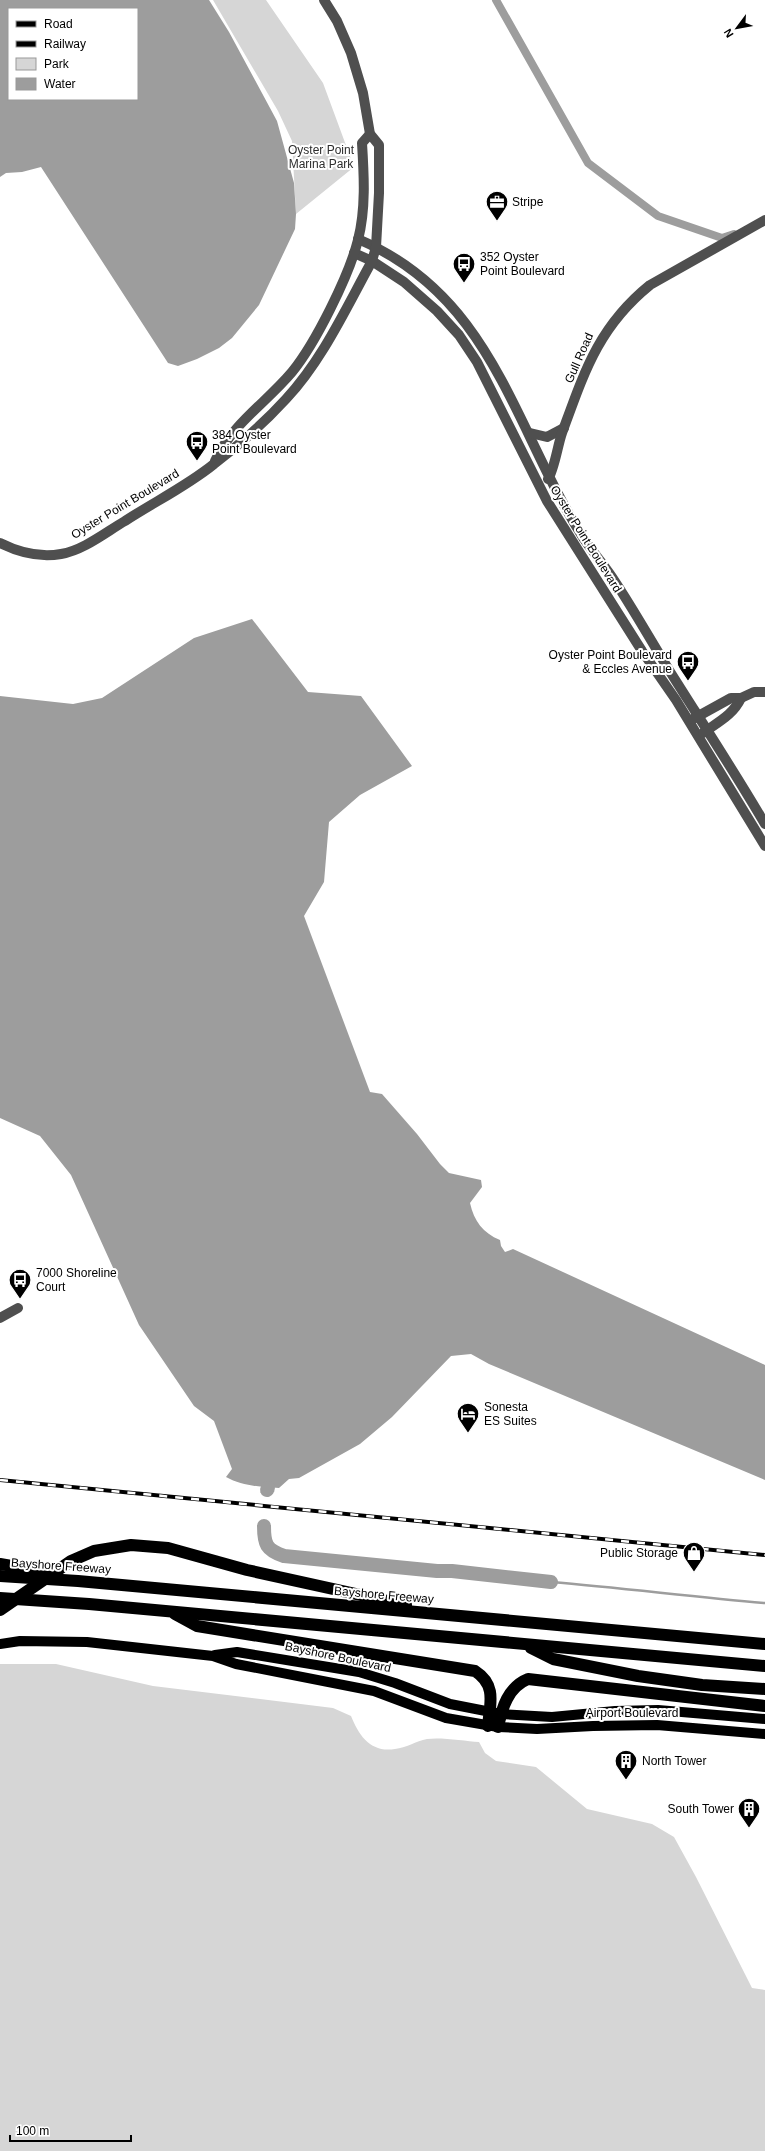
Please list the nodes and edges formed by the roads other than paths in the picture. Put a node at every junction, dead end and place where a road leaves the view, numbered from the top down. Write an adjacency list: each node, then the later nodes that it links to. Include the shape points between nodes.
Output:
1 (324, 0): 2 (street, Oyster Point Boulevard, via 337,21 351,53 363,93)
2 (370, 134): 4 (street, via 362,143 364,188); 5 (street, Oyster Point Boulevard, via 378,145)
3 (765, 220): 10 (street, Gull Road, via 664,276 623,309 594,352)
4 (358, 239): 5 (street, Oyster Point Boulevard); 6 (street)
5 (376, 247): 7 (street, Oyster Point Boulevard); 11 (street, Oyster Point Boulevard, via 417,273 456,310 482,345)
6 (354, 253): 7 (street, Oyster Point Boulevard); 8 (street, via 340,288 319,328)
7 (372, 261): 9 (street, Oyster Point Boulevard, via 321,354); 14 (street, Oyster Point Boulevard, via 422,296 460,335 477,362 529,463)
8 (289, 375): 9 (street); 12 (street, via 229,436)
9 (299, 383): 12 (street, Oyster Point Boulevard, via 286,399)
10 (564, 428): 11 (street, via 547,437); 13 (street, Gull Road)
11 (530, 433): 13 (street, Oyster Point Boulevard)
12 (214, 465): 15 (street, Oyster Point Boulevard, via 105,533 68,552 48,556 32,555)
13 (550, 478): 14 (street); 18 (street, Oyster Point Boulevard, via 584,539 612,577)
14 (539, 488): 19 (street, Oyster Point Boulevard)
15 (0, 543)
16 (765, 692): 17 (street, via 754,692)
17 (741, 698): 18 (street, via 731,698); 20 (street, via 728,716)
18 (699, 715): 19 (street); 20 (street, Oyster Point Boulevard)
19 (689, 721): 21 (street, Oyster Point Boulevard)
20 (708, 730): 21 (street); 22 (street, Oyster Point Boulevard)
21 (698, 736): 23 (street, Oyster Point Boulevard)
22 (765, 824)
23 (765, 846)
24 (18, 1308): 25 (street)
25 (0, 1318)
26 (0, 1564): 28 (highway, via 38,1569)
27 (0, 1576): 28 (highway, Bayshore Freeway)
28 (78, 1581): 32 (highway, Bayshore Freeway)
29 (0, 1598): 31 (highway)
30 (0, 1610): 32 (highway, via 60,1567 94,1551 131,1545 161,1547 247,1570)
31 (171, 1612): 36 (highway); 42 (highway, via 197,1626 475,1671 482,1675 491,1689)
32 (444, 1615): 33 (highway, Bayshore Freeway)
33 (602, 1630): 34 (highway); 37 (highway, Bayshore Freeway)
34 (765, 1639)
35 (2, 1643): 38 (main road, Bayshore Boulevard, via 87,1642)
36 (524, 1644): 39 (highway); 40 (highway, via 553,1659 638,1676 702,1685)
37 (765, 1644)
38 (213, 1656): 42 (main road, Bayshore Boulevard, via 237,1652 359,1672 450,1704); 44 (main road, Bayshore Boulevard, via 236,1664 374,1691 446,1718)
39 (765, 1666)
40 (765, 1689)
41 (765, 1706): 42 (highway, via 528,1679 515,1688)
42 (495, 1714): 43 (main road, Airport Boulevard, via 552,1717 658,1710); 44 (highway)
43 (765, 1719)
44 (493, 1727): 45 (main road, Airport Boulevard, via 537,1729 657,1725)
45 (765, 1734)

